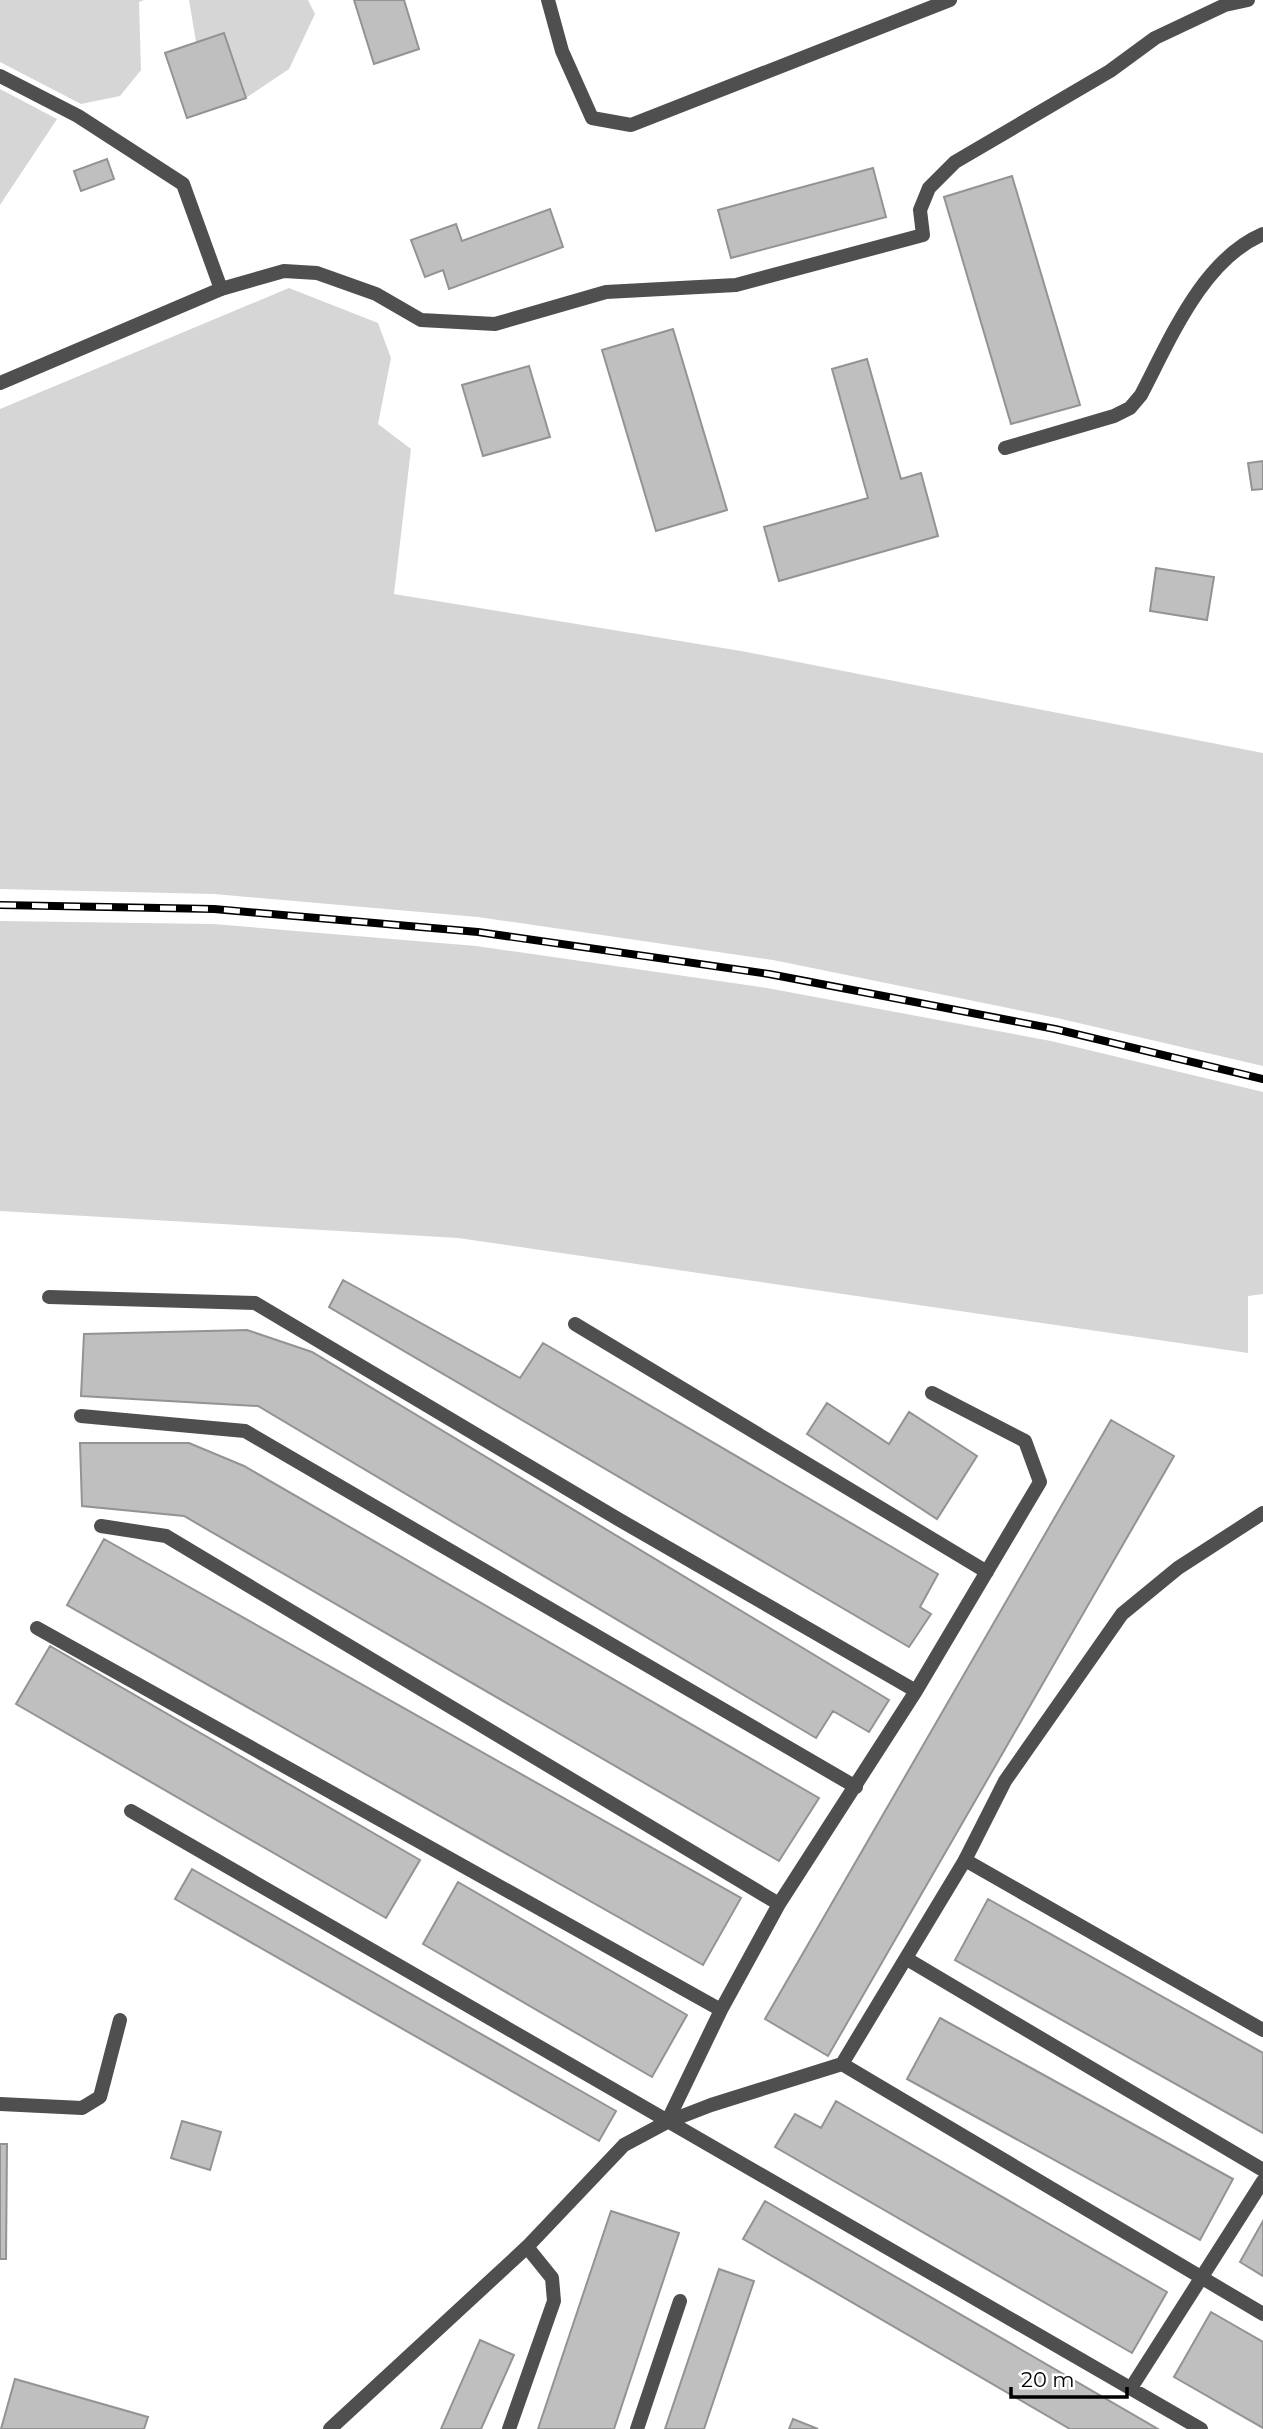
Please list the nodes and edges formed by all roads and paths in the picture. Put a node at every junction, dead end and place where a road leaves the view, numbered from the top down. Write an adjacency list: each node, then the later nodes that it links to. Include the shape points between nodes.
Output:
1 (548, 0): 2 (street, via 562,51 592,118 631,125)
2 (950, 0)
3 (1248, 0): 6 (street, via 1225,5 1155,38 1110,71 955,163 929,188 920,210 923,235 736,285 607,292 495,324 421,320 376,294 317,273 284,271)
4 (0, 76): 6 (street, via 78,116 183,184)
5 (1263, 234): 8 (street, via 1232,255 1191,299 1130,408)
6 (221, 289): 7 (street)
7 (0, 383)
8 (1005, 448)
9 (49, 1297): 17 (street, via 255,1303)
10 (575, 1324): 15 (street)
11 (932, 1393): 15 (street, via 1025,1441 1040,1482)
12 (81, 1416): 18 (street, via 245,1431)
13 (1263, 1513): 20 (street, via 1178,1568 1122,1614 1005,1781)
14 (102, 1526): 21 (street, via 166,1536)
15 (987, 1572): 17 (street)
16 (37, 1628): 23 (street)
17 (916, 1691): 18 (street)
18 (856, 1787): 21 (street)
19 (131, 1811): 28 (street)
20 (965, 1860): 22 (street); 25 (street)
21 (779, 1904): 23 (street)
22 (907, 1959): 26 (street); 29 (street)
23 (721, 2010): 28 (street)
24 (120, 2020): 27 (street, via 100,2097 82,2108)
25 (1263, 2030)
26 (842, 2064): 28 (street); 32 (street)
27 (0, 2104)
28 (667, 2122): 31 (street, via 624,2145); 35 (street)
29 (1263, 2169)
30 (1263, 2181): 32 (street)
31 (527, 2247): 36 (street); 37 (street, via 552,2278 554,2301)
32 (1203, 2279): 34 (street); 35 (street)
33 (680, 2301): 38 (street)
34 (1263, 2314)
35 (1131, 2388): 39 (street)
36 (330, 2429)
37 (509, 2429)
38 (637, 2429)
39 (1201, 2429)

